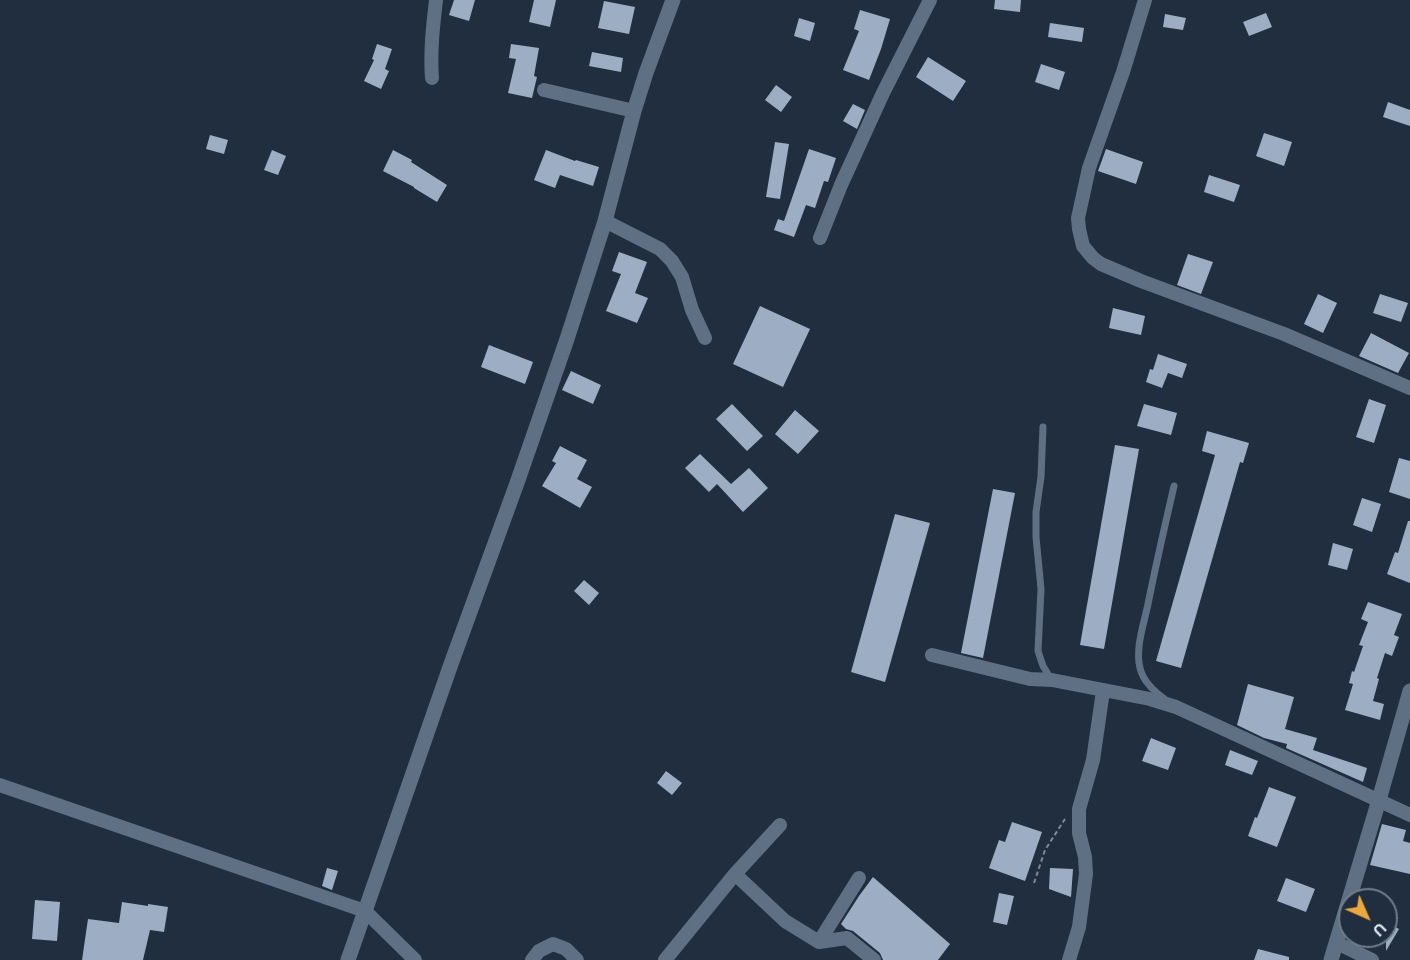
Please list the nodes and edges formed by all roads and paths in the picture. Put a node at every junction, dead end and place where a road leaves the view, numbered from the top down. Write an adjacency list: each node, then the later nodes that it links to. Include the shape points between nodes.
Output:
1 (436, 0): 5 (street)
2 (673, 0): 7 (street)
3 (930, 0): 9 (street, via 874,112)
4 (1145, 0): 11 (street, via 1089,168 1078,218 1083,246 1101,264 1284,334)
5 (432, 78)
6 (544, 90): 7 (street)
7 (634, 111): 8 (street)
8 (605, 221): 10 (street, via 660,249 672,261); 27 (street, via 525,461)
9 (820, 237)
10 (705, 338)
11 (1410, 388)
12 (1043, 427): 15 (lane, via 1036,512 1041,589 1038,651)
13 (1174, 486): 18 (lane, via 1139,658 1145,678)
14 (932, 655): 15 (street, via 1030,679)
15 (1052, 680): 16 (street)
16 (1103, 691): 18 (street); 21 (street, via 1093,760)
17 (1410, 692): 20 (street)
18 (1176, 707): 20 (street)
19 (0, 786): 27 (street)
20 (1379, 800): 22 (street); 29 (street)
21 (1080, 809): 26 (path, via 1065,819 1049,843); 36 (street, via 1079,832 1086,874)
22 (1410, 815)
23 (780, 825): 24 (street)
24 (735, 874): 28 (street, via 785,921); 34 (street)
25 (859, 878): 28 (street)
26 (1034, 883)
27 (365, 911): 30 (street); 31 (street)
28 (819, 942): 35 (street, via 847,938)
29 (1337, 943): 37 (street); 38 (street)
30 (348, 960)
31 (415, 960)
32 (531, 960): 33 (street, via 554,944)
33 (578, 960)
34 (665, 960)
35 (874, 960)
36 (1070, 960)
37 (1331, 960)
38 (1372, 960)

